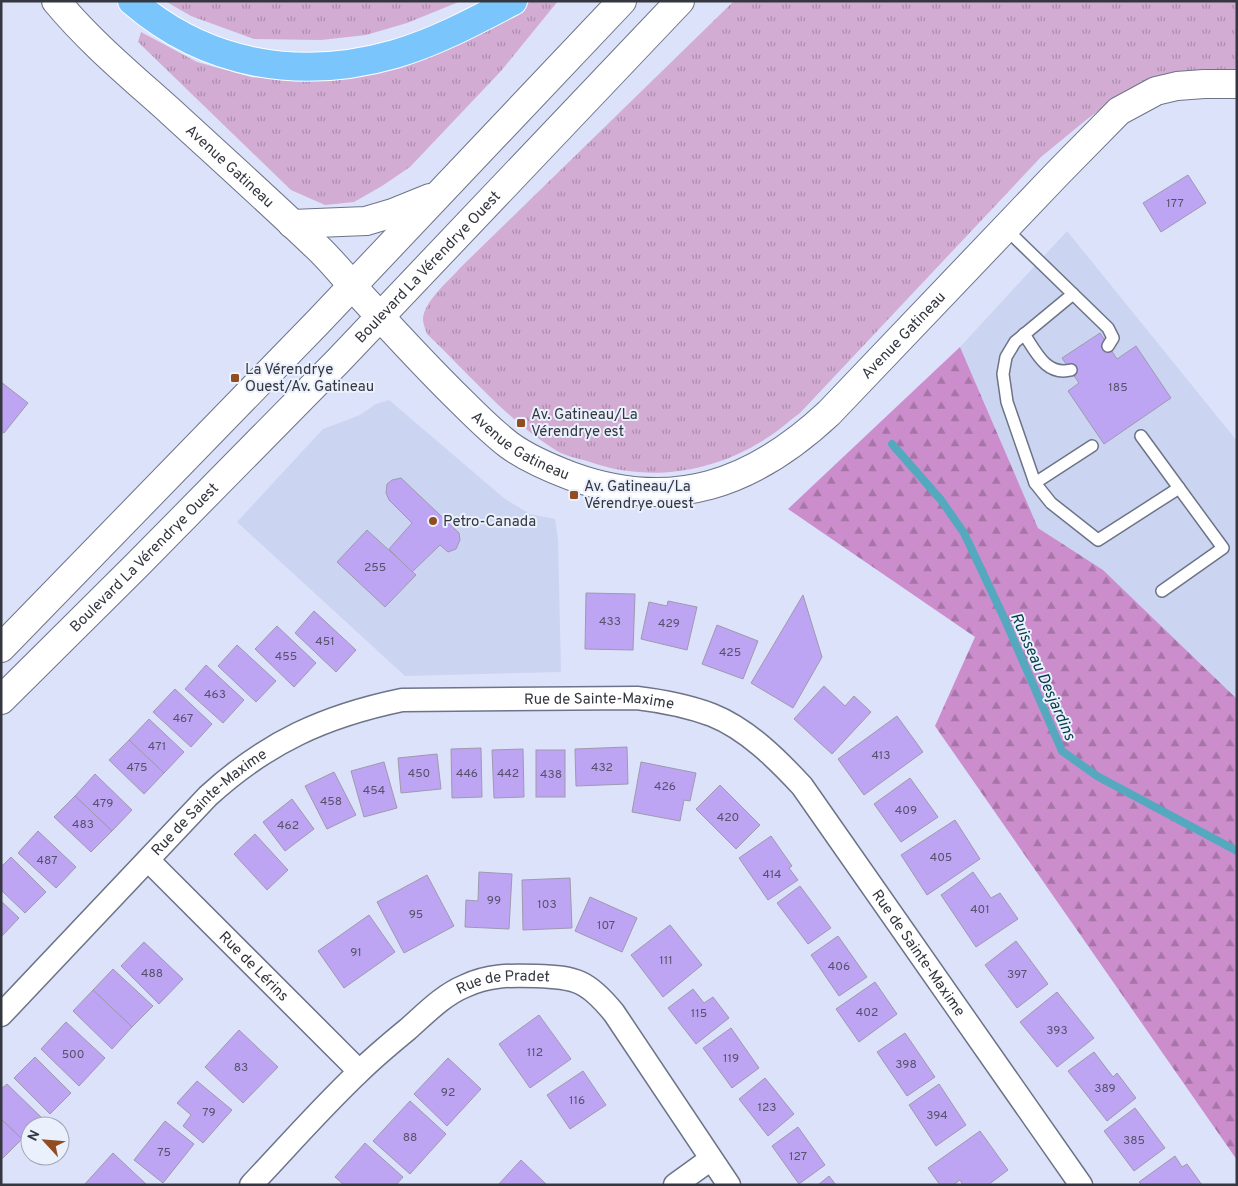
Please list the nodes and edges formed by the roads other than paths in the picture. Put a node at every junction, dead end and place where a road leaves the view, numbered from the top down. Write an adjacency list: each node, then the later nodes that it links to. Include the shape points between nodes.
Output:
1 (56, 1): 8 (main road, Avenue Gatineau, via 102,49)
2 (132, 1): 3 (highway, via 162,25 214,50 259,63 304,68 351,64 397,53 448,33)
3 (513, 1)
4 (622, 1): 7 (main road)
5 (680, 1): 12 (main road, Boulevard La Vérendrye Ouest)
6 (1237, 84): 9 (main road, Avenue Gatineau, via 1177,86 1156,91 1119,111)
7 (438, 195): 8 (main road, via 366,221); 10 (main road)
8 (292, 224): 10 (main road, Avenue Gatineau)
9 (1006, 228): 11 (lane); 12 (main road, Avenue Gatineau, via 829,413 800,439 748,471 686,491 645,493 608,487 578,478 511,447 417,358)
10 (352, 286): 12 (main road, Avenue Gatineau); 21 (main road)
11 (1073, 294): 13 (lane); 14 (lane, via 1108,328 1113,338)
12 (380, 316): 22 (main road, Boulevard La Vérendrye Ouest)
13 (1024, 334): 15 (lane, via 1051,369 1061,373); 18 (lane, via 1006,356 1003,374 1007,402)
14 (1108, 346)
15 (1071, 370)
16 (1141, 436): 19 (lane)
17 (1092, 446): 18 (lane)
18 (1035, 482): 19 (lane, via 1051,503 1098,540)
19 (1179, 488): 20 (lane, via 1223,548)
20 (1162, 591)
21 (1, 648)
22 (1, 700)
23 (148, 860): 24 (street, Rue de Sainte-Maxime); 25 (street, Rue de Lérins); 30 (street, Rue de Sainte-Maxime, via 208,796 256,757 308,729 370,707 402,700 430,699 637,698 662,701 713,715 758,744 802,786)
24 (1, 1015)
25 (359, 1071): 26 (street, Rue de Pradet, via 442,1000 464,986 508,975 560,976 576,980 601,996 614,1013); 27 (street, Rue de Pradet)
26 (711, 1159): 28 (street); 29 (street, Rue de Pradet)
27 (251, 1185)
28 (674, 1185)
29 (729, 1185)
30 (1081, 1185)

